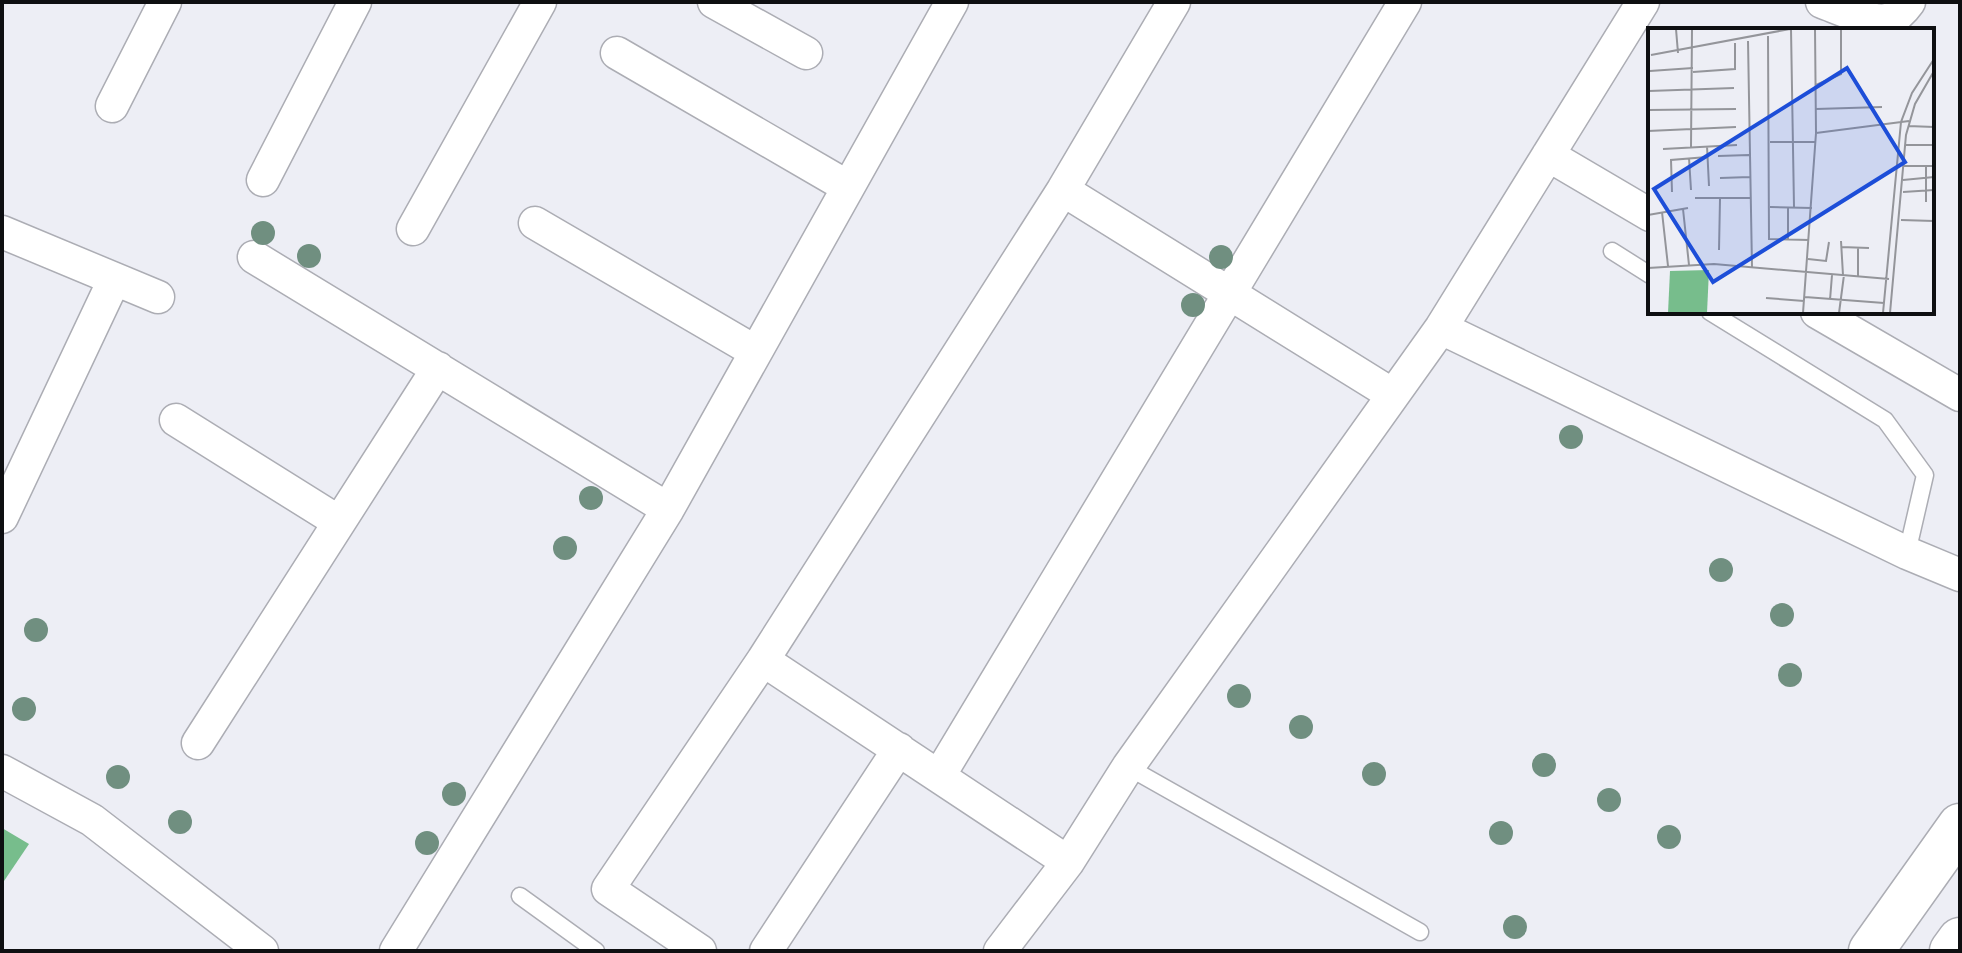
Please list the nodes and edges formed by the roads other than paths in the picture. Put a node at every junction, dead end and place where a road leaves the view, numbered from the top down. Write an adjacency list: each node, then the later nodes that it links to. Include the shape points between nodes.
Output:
1 (165, 2): 13 (street)
2 (355, 2): 15 (street)
3 (714, 2): 12 (street)
4 (952, 2): 16 (street)
5 (1174, 2): 17 (street)
6 (1405, 2): 26 (street)
7 (1643, 2): 14 (street)
8 (1822, 2): 9 (street, via 1887,21)
9 (1909, 2)
10 (531, 5): 20 (street)
11 (617, 53): 16 (street)
12 (806, 53)
13 (112, 106)
14 (1548, 155): 18 (street); 30 (street)
15 (263, 180)
16 (848, 187): 31 (street)
17 (1063, 190): 26 (street); 41 (street)
18 (1648, 214)
19 (535, 223): 31 (street)
20 (413, 229)
21 (2, 232): 25 (street)
22 (1612, 251): 24 (lane)
23 (254, 257): 32 (street)
24 (1648, 274)
25 (114, 280): 27 (street); 37 (street)
26 (1230, 293): 33 (street); 46 (street)
27 (158, 297)
28 (1713, 314): 39 (lane, via 1885,420 1925,475)
29 (1820, 314): 34 (street)
30 (1441, 328): 33 (street); 39 (street)
31 (756, 352): 36 (street)
32 (438, 368): 36 (street); 38 (street)
33 (1393, 395): 44 (street)
34 (1960, 395)
35 (176, 420): 38 (street)
36 (668, 509): 53 (street)
37 (2, 517)
38 (339, 522): 42 (street)
39 (1907, 553): 40 (street)
40 (1960, 575)
41 (763, 660): 43 (street); 55 (street, via 608,889)
42 (198, 743)
43 (899, 749): 46 (street); 56 (street)
44 (1128, 767): 48 (street); 50 (lane)
45 (2, 771): 52 (street, via 92,820)
46 (939, 776): 48 (street)
47 (1960, 826): 58 (main road)
48 (1068, 862): 57 (street)
49 (520, 896): 54 (lane)
50 (1420, 932)
51 (1960, 940): 59 (main road)
52 (262, 951)
53 (396, 951)
54 (596, 951)
55 (700, 951)
56 (766, 951)
57 (1000, 951)
58 (1871, 951)
59 (1952, 951)

